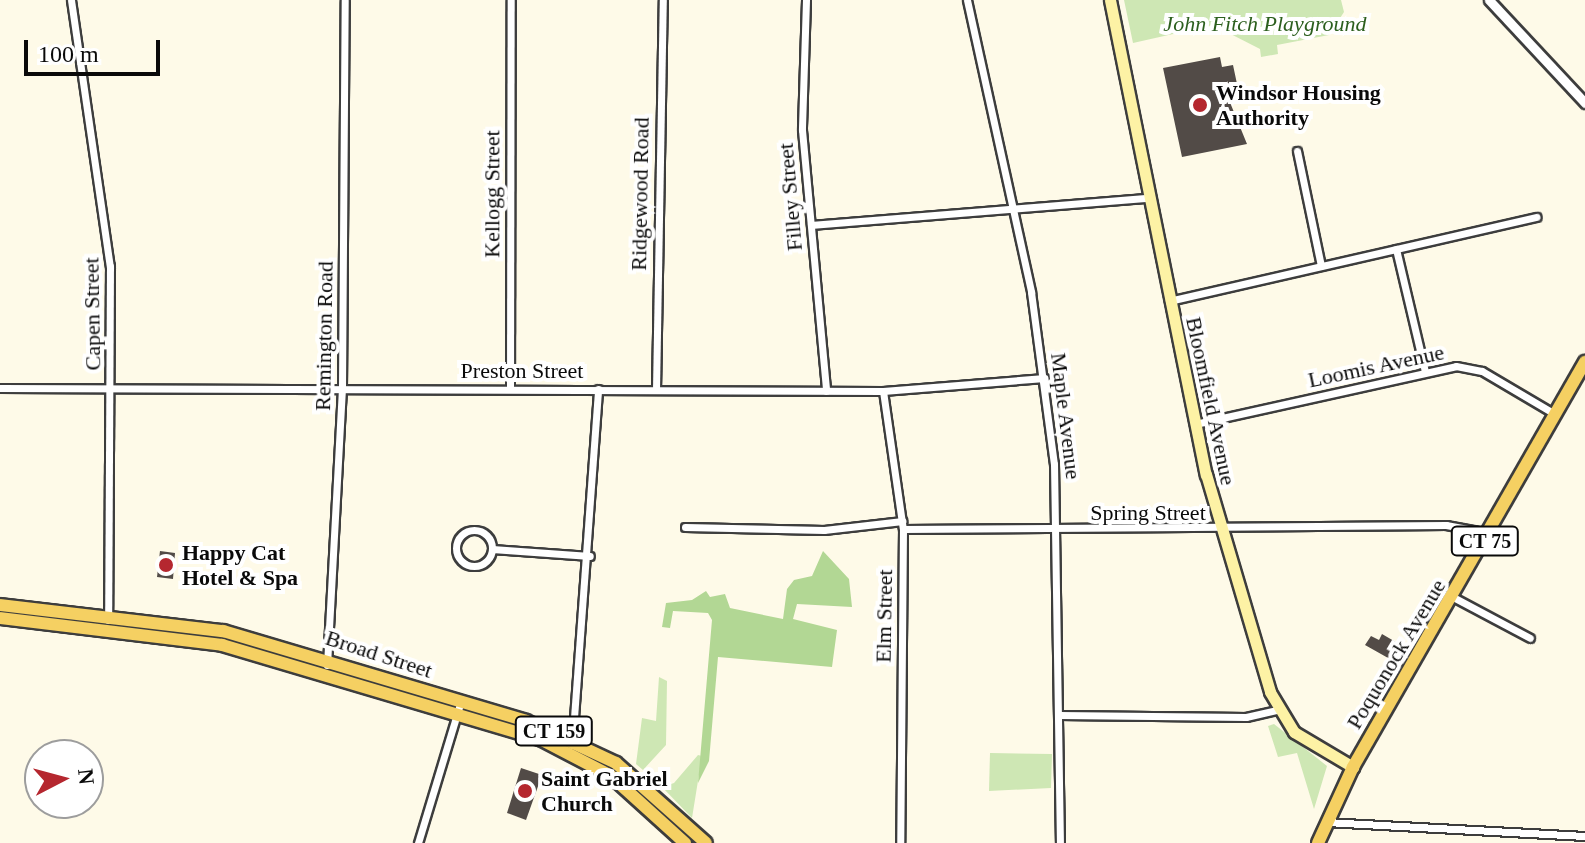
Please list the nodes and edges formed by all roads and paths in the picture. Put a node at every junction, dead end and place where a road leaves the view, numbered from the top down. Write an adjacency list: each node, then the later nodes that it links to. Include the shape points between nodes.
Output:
1 (71, 0): 21 (street, Capen Street, via 108,236)
2 (345, 0): 23 (street, Remington Road)
3 (511, 0): 24 (street, Kellogg Street)
4 (663, 0): 26 (street, Ridgewood Road)
5 (806, 0): 14 (street, Filley Street, via 802,114)
6 (967, 0): 12 (street, Maple Avenue)
7 (1110, 0): 11 (main road, Bloomfield Avenue)
8 (1489, 0): 9 (street)
9 (1585, 103)
10 (1297, 151): 16 (street)
11 (1148, 198): 12 (street); 17 (main road, Bloomfield Avenue)
12 (1013, 209): 14 (street); 20 (street, Maple Avenue)
13 (1537, 217): 15 (street)
14 (811, 225): 27 (street, Filley Street)
15 (1396, 249): 16 (street); 19 (street)
16 (1321, 266): 17 (street)
17 (1169, 301): 30 (main road, Bloomfield Avenue)
18 (1585, 362): 29 (main road, Poquonock Avenue / CT 75)
19 (1425, 372): 29 (street, Loomis Avenue, via 1456,366 1482,371); 30 (street, Loomis Avenue)
20 (1044, 378): 28 (street, Preston Street); 34 (street, Maple Avenue)
21 (112, 387): 22 (street, Preston Street); 23 (street, Preston Street); 41 (street, Capen Street)
22 (0, 388)
23 (342, 388): 24 (street, Preston Street); 43 (street, Remington Road)
24 (510, 389): 25 (street, Preston Street)
25 (598, 389): 26 (street, Preston Street); 37 (street)
26 (656, 390): 27 (street, Preston Street)
27 (826, 391): 28 (street, Preston Street)
28 (883, 391): 31 (street, Elm Street)
29 (1555, 414): 35 (main road, Poquonock Avenue / CT 75)
30 (1195, 424): 33 (main road, Bloomfield Avenue)
31 (902, 525): 32 (street, Spring Street, via 824,530); 34 (street, Spring Street); 55 (street, Elm Street)
32 (685, 527)
33 (1221, 530): 34 (street, Spring Street); 35 (street, Spring Street, via 1453,525); 45 (main road, Bloomfield Avenue)
34 (1059, 531): 46 (street, Maple Avenue)
35 (1489, 533): 38 (main road, Poquonock Avenue / CT 75)
36 (492, 549): 36 (street, via 489,539 475,530 460,537 456,547 464,563 476,566); 37 (street)
37 (590, 556): 47 (street)
38 (1453, 597): 42 (street); 48 (main road, Poquonock Avenue / CT 75)
39 (0, 605): 41 (main road, Broad Street / CT 159)
40 (0, 618): 41 (main road, Broad Street / CT 159)
41 (108, 623): 43 (main road, Broad Street / CT 159, via 223,631)
42 (1530, 638)
43 (327, 665): 44 (main road, Broad Street / CT 159)
44 (460, 706): 47 (main road, Broad Street / CT 159); 53 (street)
45 (1277, 710): 46 (street, via 1246,717); 48 (main road, Bloomfield Avenue, via 1299,736)
46 (1059, 715): 56 (street, Maple Avenue)
47 (572, 746): 50 (main road, Broad Street / CT 159, via 630,773); 52 (main road, Broad Street / CT 159)
48 (1353, 767): 49 (main road, Poquonock Avenue / CT 75)
49 (1326, 822): 51 (street); 57 (main road, Poquonock Avenue / CT 75)
50 (690, 827): 52 (street); 54 (main road, Broad Street / CT 159)
51 (1585, 836)
52 (679, 841)
53 (418, 843)
54 (706, 843)
55 (900, 843)
56 (1060, 843)
57 (1318, 843)

